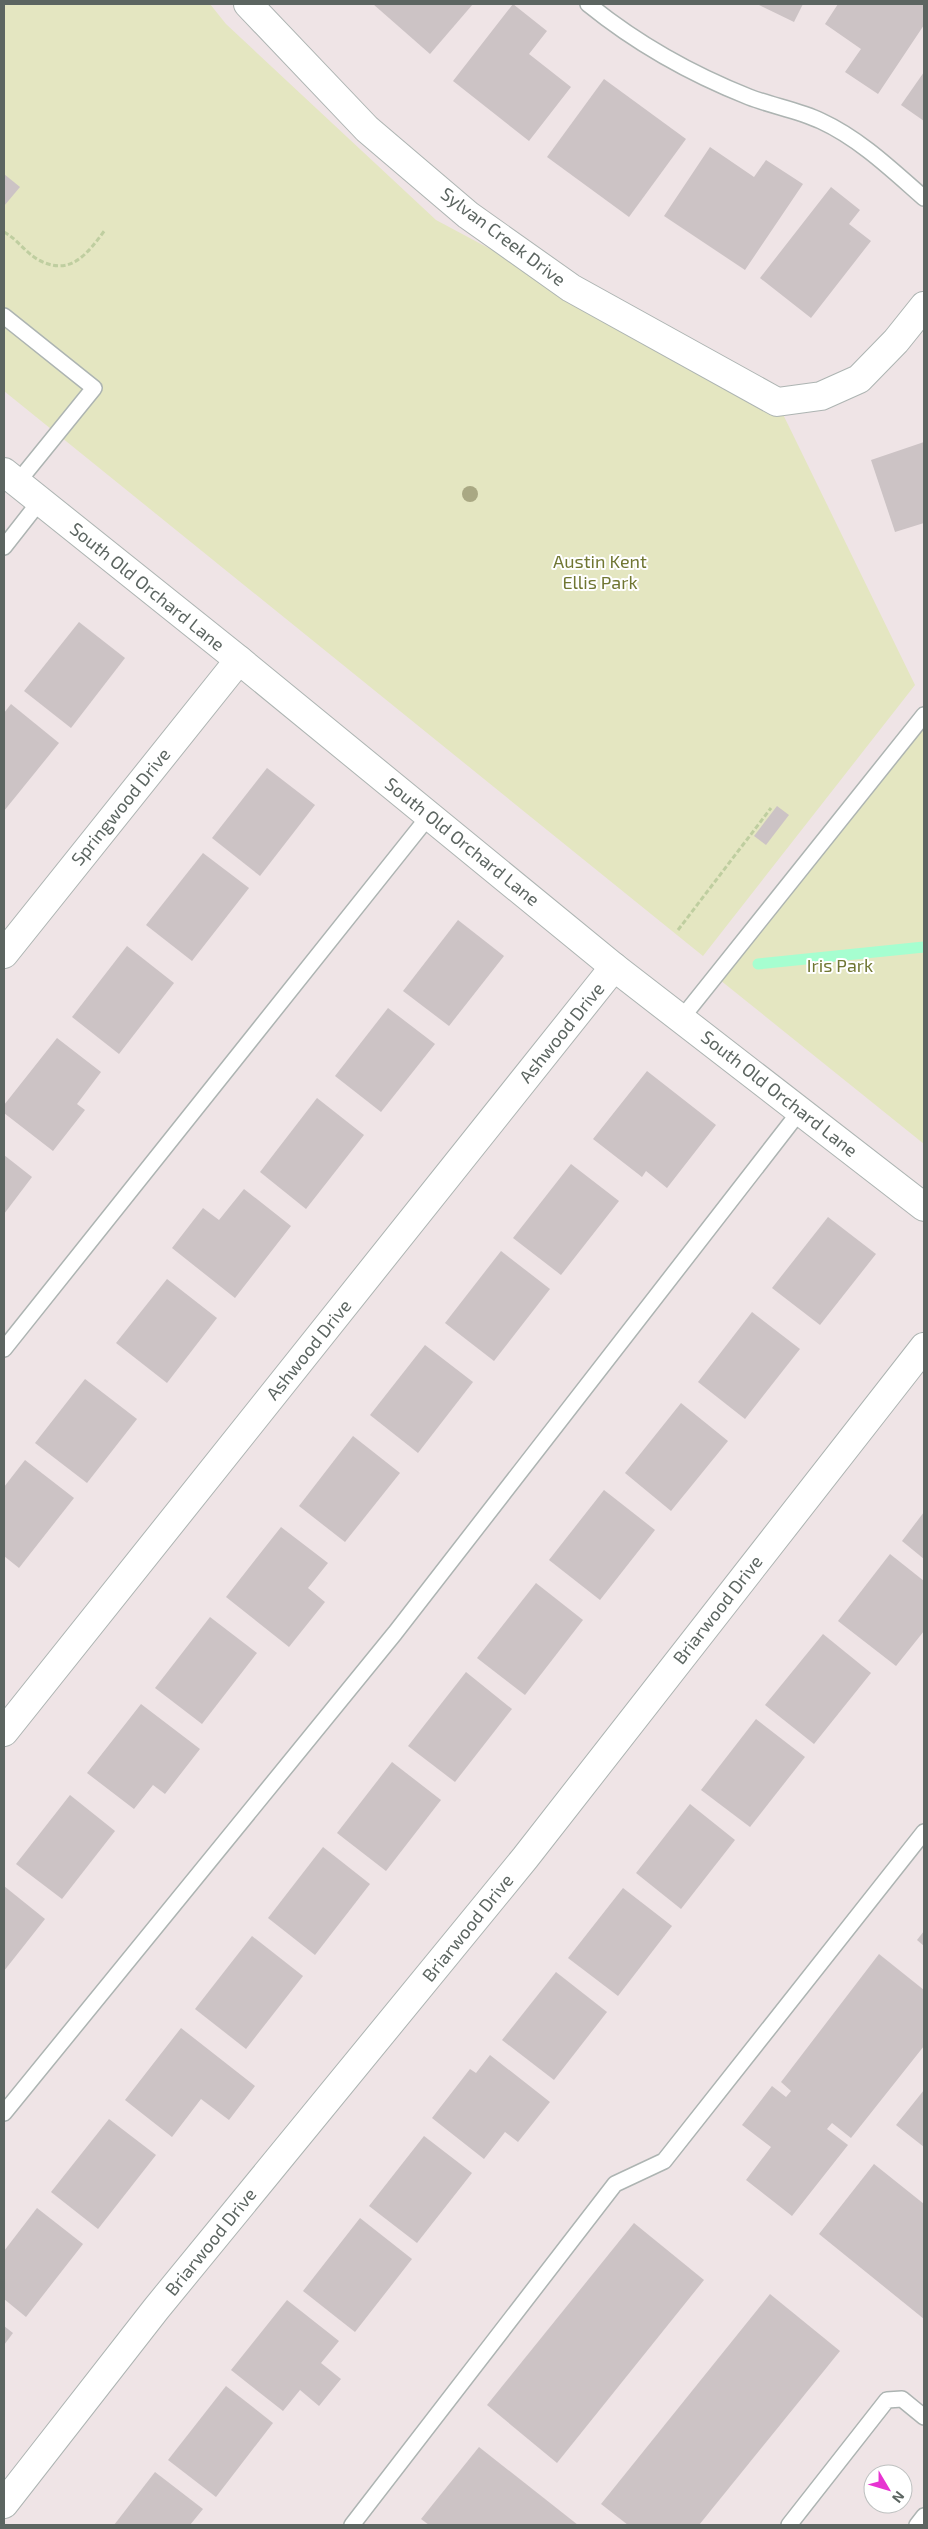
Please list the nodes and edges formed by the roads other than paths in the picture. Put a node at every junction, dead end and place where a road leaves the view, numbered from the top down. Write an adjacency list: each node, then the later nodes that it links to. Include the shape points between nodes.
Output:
1 (248, 4): 4 (street, Sylvan Creek Drive, via 367,129 468,215 571,288 777,402 821,396 859,379)
2 (588, 4): 3 (lane, via 616,27 689,71 750,97 821,121 876,156)
3 (924, 198)
4 (924, 306)
5 (4, 316): 6 (lane, via 94,388)
6 (10, 478): 7 (street, South Old Orchard Lane)
7 (40, 501): 8 (lane); 9 (street, South Old Orchard Lane)
8 (4, 547)
9 (239, 660): 11 (street, South Old Orchard Lane); 12 (street, Springwood Drive)
10 (924, 715): 14 (lane)
11 (430, 816): 13 (street, South Old Orchard Lane); 18 (lane)
12 (4, 954)
13 (614, 967): 14 (street, South Old Orchard Lane); 19 (street, Ashwood Drive)
14 (681, 1019): 15 (street, South Old Orchard Lane)
15 (800, 1111): 16 (street, South Old Orchard Lane); 21 (lane, via 395,1633)
16 (924, 1207)
17 (924, 1347): 23 (street, Briarwood Drive, via 525,1858 162,2302)
18 (4, 1349)
19 (4, 1732)
20 (924, 1832): 25 (lane, via 664,2161 615,2184)
21 (4, 2113)
22 (924, 2416): 26 (lane, via 902,2399 887,2400)
23 (4, 2504)
24 (924, 2516): 27 (lane)
25 (352, 2525)
26 (789, 2525)
27 (917, 2525)

